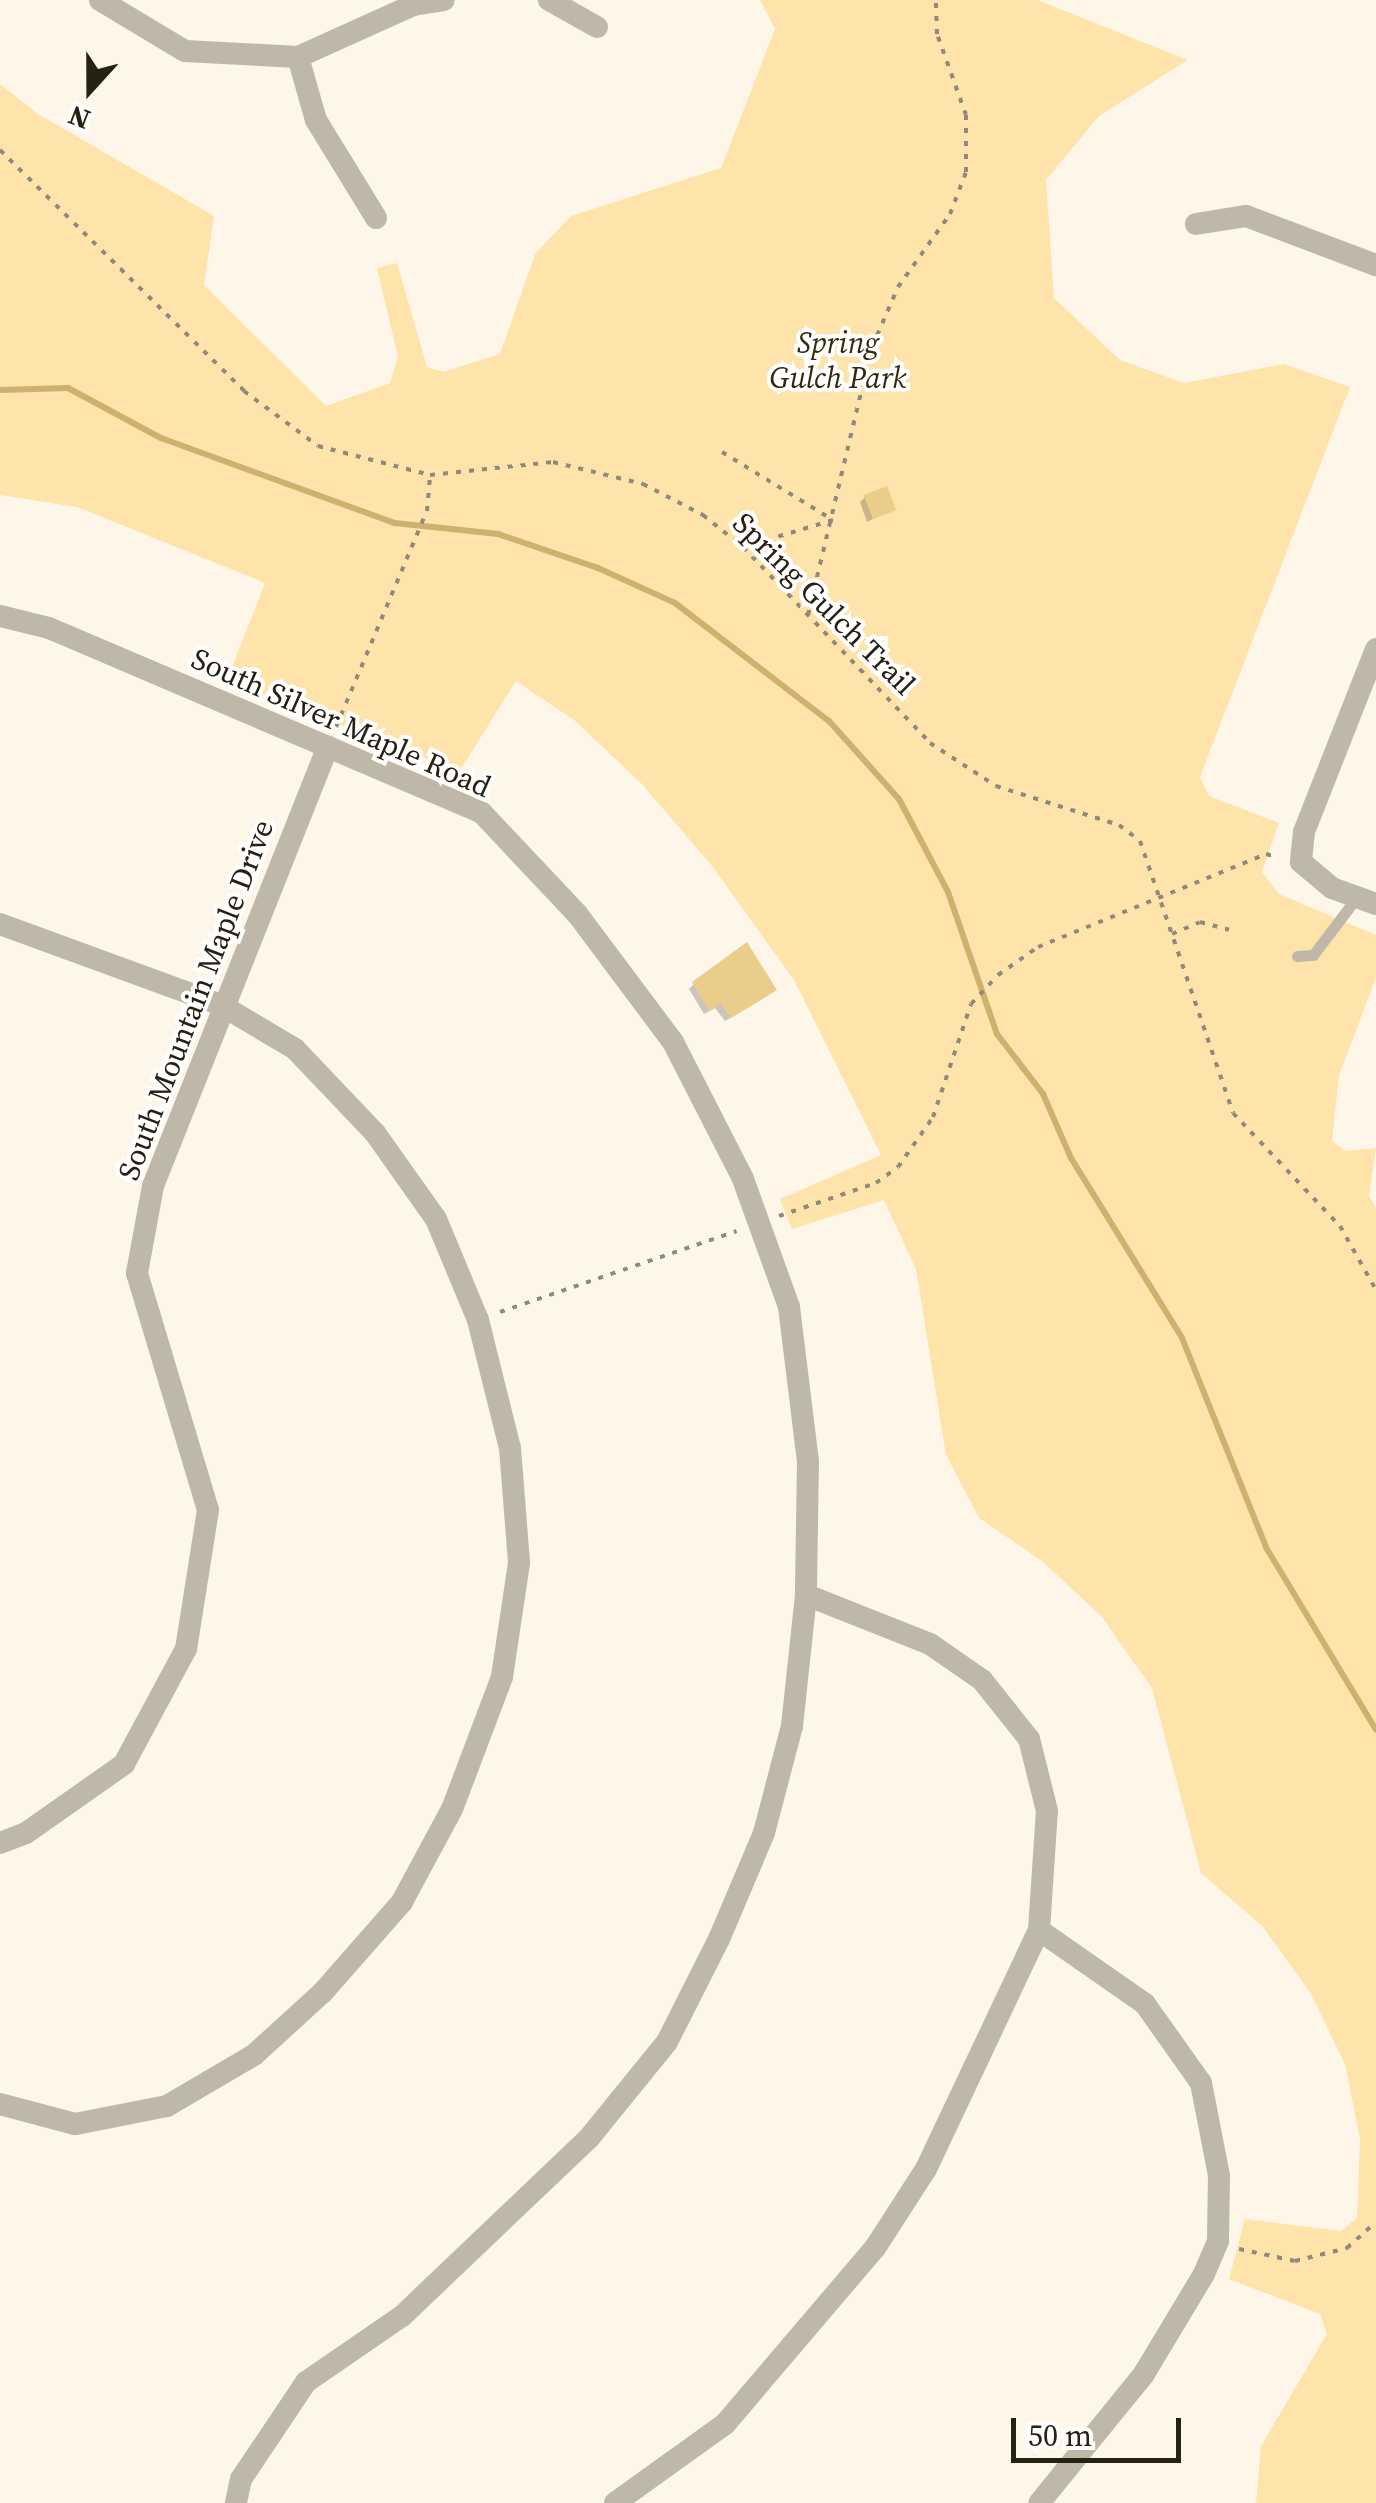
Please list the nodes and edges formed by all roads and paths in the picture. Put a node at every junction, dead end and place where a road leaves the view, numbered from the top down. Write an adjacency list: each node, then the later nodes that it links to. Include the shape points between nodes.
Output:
1 (100, 0): 6 (street, via 185,52)
2 (444, 0): 6 (street, via 414,6)
3 (549, 0): 5 (street)
4 (936, 0): 13 (path, via 937,34 966,114 966,172 950,214 898,288 872,347)
5 (597, 27)
6 (298, 56): 8 (street, via 316,120)
7 (0, 150): 12 (path, Spring Gulch Trail, via 244,390 318,446)
8 (376, 218)
9 (1196, 224): 10 (street, via 1246,216)
10 (1376, 266)
11 (722, 452): 13 (path)
12 (430, 476): 14 (path, Spring Gulch Trail, via 553,462 642,484 703,515); 18 (path, via 426,511)
13 (833, 520): 14 (path); 16 (path)
14 (743, 547): 16 (path, Spring Gulch Trail)
15 (0, 616): 18 (street, South Silver Maple Road, via 49,628)
16 (808, 616): 20 (path, Spring Gulch Trail, via 930,743 996,786 1119,825 1140,841)
17 (1376, 649): 19 (street, via 1304,832)
18 (328, 747): 27 (street, South Mountain Maple Drive); 29 (street, South Silver Maple Road, via 482,813 578,915 673,1042 743,1179 789,1307 808,1461)
19 (1301, 862): 20 (path, via 1266,854); 21 (street, via 1332,888)
20 (1160, 896): 24 (path, Spring Gulch Trail); 26 (path, via 1038,947)
21 (1366, 901): 25 (lane, via 1313,955)
22 (0, 924): 27 (street)
23 (1229, 930): 24 (path, via 1200,922)
24 (1172, 934): 28 (path, Spring Gulch Trail, via 1234,1114 1340,1226)
25 (1298, 956)
26 (971, 1004)
27 (220, 1005): 30 (street, South Mountain Maple Drive, via 153,1186 137,1274 208,1510 186,1649 124,1764 26,1833); 32 (street, via 295,1049 375,1133 436,1219 471,1303 510,1448 519,1563 502,1677 452,1809 402,1902 323,1992 254,2054 167,2106 94,2121 75,2124)
28 (1376, 1290)
29 (806, 1595): 31 (street, via 930,1644 982,1680 1030,1739 1047,1811); 36 (street, South Silver Maple Road, via 792,1726 764,1833 667,2042 589,2138 501,2227 402,2316 306,2382 240,2479)
30 (0, 1843)
31 (1039, 1930): 34 (street, via 1145,2004 1201,2083 1219,2176); 37 (street, via 926,2169 875,2248 726,2424)
32 (0, 2104)
33 (1376, 2222): 34 (path, via 1348,2248 1295,2261)
34 (1218, 2242): 35 (street, via 1144,2374)
35 (1058, 2484): 38 (street); 39 (street)
36 (236, 2503)
37 (615, 2503)
38 (1039, 2503)
39 (1073, 2503)

